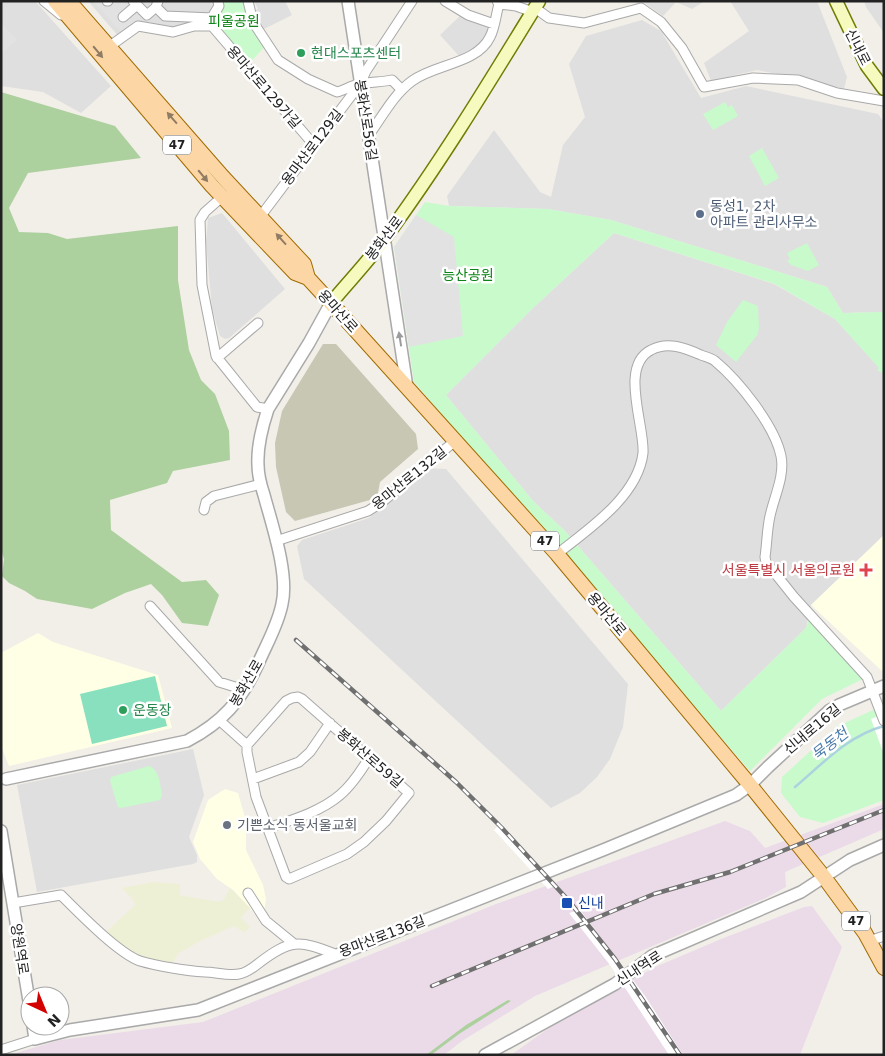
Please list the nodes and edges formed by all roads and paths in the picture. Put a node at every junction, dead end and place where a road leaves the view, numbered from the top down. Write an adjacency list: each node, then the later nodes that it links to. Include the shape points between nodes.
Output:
1 (44, 1): 16 (street)
2 (55, 1): 16 (main road, 용마산로 / 47)
3 (69, 1): 16 (main road, 용마산로 / 47)
4 (75, 1): 16 (street)
5 (218, 1): 17 (street)
6 (248, 1): 20 (street, via 253,22 278,60 333,91)
7 (348, 1): 20 (street, 봉화산로56길)
8 (412, 1): 20 (street, 용마산로129길)
9 (445, 1): 18 (street)
10 (836, 1): 22 (main road, 신내로, via 867,66)
11 (135, 3): 13 (street, via 147,16); 15 (street)
12 (498, 3): 14 (street); 18 (street)
13 (157, 4): 17 (street, via 170,18)
14 (536, 7): 23 (street, via 549,18 584,23 641,8 661,22 682,48 704,87 753,78 798,80 837,93); 28 (main road, 봉화산로, via 479,99)
15 (123, 17)
16 (80, 22): 19 (main road, 용마산로 / 47); 26 (main road, 용마산로 / 47, one-way to 26)
17 (213, 22): 19 (street, via 173,32 138,26); 25 (street, 용마산로129가길)
18 (494, 24): 21 (street, via 492,35 481,50 422,74)
19 (110, 46): 27 (main road, 용마산로 / 47, one-way to 19)
20 (360, 84): 21 (street, via 392,80); 24 (street, 봉화산로56길); 25 (street, 용마산로129길)
21 (402, 90): 24 (street)
22 (884, 90)
23 (884, 101)
24 (369, 135): 28 (street, 봉화산로56길)
25 (314, 145): 27 (street, 용마산로129길)
26 (222, 197): 29 (main road, 용마산로 / 47, via 295,273); 32 (street, via 200,220 202,285)
27 (260, 217): 29 (main road, 용마산로 / 47, one-way to 27, via 304,264)
28 (384, 239): 30 (main road, 봉화산로); 33 (street, 봉화산로56길, one-way to 28)
29 (308, 278): 30 (main road, 용마산로 / 47)
30 (332, 303): 33 (main road, 용마산로 / 47); 34 (street, 봉화산로)
31 (258, 322): 32 (street)
32 (217, 358): 34 (street, via 256,407)
33 (407, 387): 35 (main road, 용마산로 / 47)
34 (268, 409): 36 (street, 봉화산로, via 259,447)
35 (455, 441): 38 (street, 용마산로132길, via 373,508); 39 (main road, 용마산로 / 47)
36 (261, 484): 37 (street, via 210,497); 38 (street, 봉화산로)
37 (204, 510)
38 (276, 541): 42 (street, 봉화산로, via 282,572 282,604)
39 (557, 554): 43 (street, via 622,499 636,478 643,452 634,377 648,351 663,346 683,347 714,360 747,394 769,426 780,452 780,478 770,517 766,562 867,677); 51 (main road, 용마산로 / 47)
40 (150, 606): 42 (street, via 219,682)
41 (884, 686): 43 (street, 신내로16길)
42 (245, 690): 44 (street, 봉화산로)
43 (872, 690): 45 (street); 51 (street, 신내로16길, via 822,716)
44 (219, 720): 47 (street); 50 (street, 봉화산로, via 187,740)
45 (884, 721)
46 (330, 723): 47 (street, 봉화산로59길, via 302,699 292,698); 48 (street, 봉화산로59길); 49 (street, via 299,762)
47 (247, 745): 49 (street, 봉화산로59길)
48 (370, 758): 52 (street, via 339,796 315,810); 52 (street, 봉화산로59길, via 410,793 386,821 347,854 289,878)
49 (253, 779): 52 (street, 봉화산로59길)
50 (3, 781)
51 (750, 785): 55 (main road, 용마산로 / 47); 61 (street, 용마산로136길, via 732,797 603,850)
52 (268, 828)
53 (1, 831): 57 (street, 양원역로)
54 (884, 845): 55 (street, 신내역로, via 850,860)
55 (824, 877): 59 (main road, 용마산로 / 47); 67 (street, 신내역로, via 802,892 652,956 615,984)
56 (248, 893): 60 (street, via 266,921)
57 (13, 903): 60 (street, via 61,895 127,954 141,961 194,971 240,974 276,950); 63 (street, 양원역로)
58 (884, 936): 59 (street)
59 (869, 941): 62 (main road, 용마산로 / 47)
60 (294, 943): 61 (street)
61 (335, 954): 65 (street, 용마산로136길, via 198,1010 70,1030)
62 (884, 968)
63 (27, 986)
64 (35, 1036): 65 (street)
65 (35, 1039): 66 (street, 용마산로136길)
66 (1, 1050)
67 (485, 1055)

